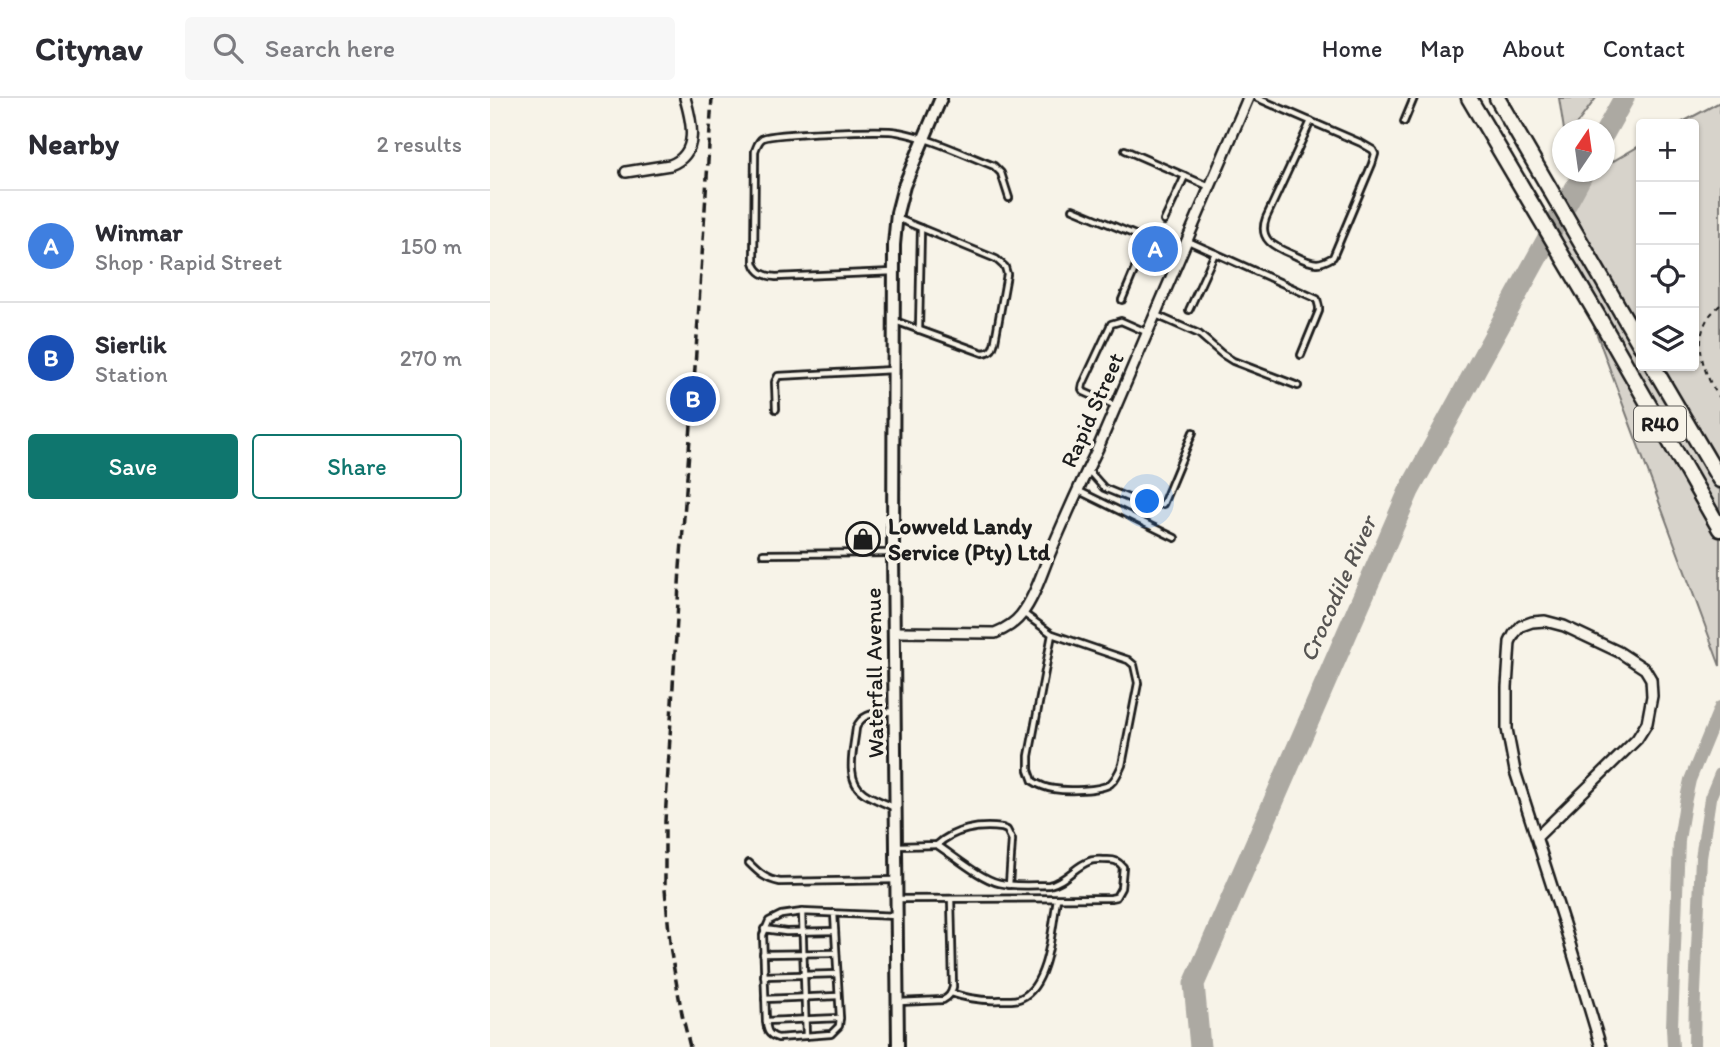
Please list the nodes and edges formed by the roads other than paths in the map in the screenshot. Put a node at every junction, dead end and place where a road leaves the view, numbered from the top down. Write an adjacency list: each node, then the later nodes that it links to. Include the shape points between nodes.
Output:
1 (685, 98): 12 (street, via 691,120 686,155 670,165)
2 (942, 98): 10 (street, Waterfall Avenue)
3 (1248, 98): 14 (street, Rapid Street)
4 (1257, 98): 8 (lane)
5 (1414, 98): 9 (lane)
6 (1469, 98): 42 (main road, R40)
7 (1497, 98): 31 (main road)
8 (1311, 121): 8 (lane, via 1264,227 1276,247 1317,263 1333,257 1375,153)
9 (1404, 122)
10 (924, 139): 15 (lane, via 996,167); 17 (street, Waterfall Avenue, via 904,186); 24 (lane, via 888,130 781,135 765,137 755,151 754,262 759,272 776,277)
11 (1125, 150): 13 (lane)
12 (626, 172)
13 (1185, 176): 14 (lane); 18 (lane)
14 (1210, 187): 21 (street, Rapid Street)
15 (1009, 198)
16 (1073, 209): 20 (lane)
17 (897, 218): 19 (lane); 24 (street, Waterfall Avenue)
18 (1164, 221)
19 (921, 228): 29 (lane); 29 (lane, via 996,259 1007,274 989,353)
20 (1147, 240): 23 (lane); 25 (lane)
21 (1187, 240): 22 (lane); 23 (street, Rapid Street)
22 (1215, 253): 26 (lane); 32 (lane, via 1317,299 1319,311)
23 (1181, 254): 27 (street, Rapid Street)
24 (894, 272): 28 (street, Waterfall Avenue)
25 (1122, 300)
26 (1189, 310)
27 (1155, 315): 30 (street, Rapid Street); 35 (lane, via 1199,334 1233,361)
28 (894, 321): 29 (lane); 33 (street, Waterfall Avenue)
29 (919, 330)
30 (1147, 333): 36 (street, Rapid Street); 36 (lane, via 1113,322 1083,384 1084,392)
31 (1636, 337)
32 (1301, 355)
33 (894, 370): 37 (lane, via 779,376); 44 (street, Waterfall Avenue)
34 (1656, 371): 40 (main road, R40)
35 (1298, 386)
36 (1116, 406): 39 (street, Rapid Street)
37 (776, 409)
38 (1193, 432): 39 (lane, via 1163,503 1150,507 1104,488)
39 (1087, 470): 41 (street, Rapid Street)
40 (1720, 480)
41 (1077, 490): 43 (lane); 46 (street, Rapid Street)
42 (1720, 530)
43 (1175, 538)
44 (893, 553): 45 (lane); 47 (street, Waterfall Avenue)
45 (764, 554)
46 (1023, 613): 47 (street, Rapid Street, via 995,633); 48 (lane)
47 (895, 632): 49 (street, Waterfall Avenue)
48 (1052, 634): 48 (lane, via 1128,660 1137,672 1122,765 1109,785 1054,789 1033,781 1029,756)
49 (895, 711): 50 (street, Waterfall Avenue); 50 (lane, via 865,716 859,722 852,773 863,793)
50 (896, 808): 53 (street, Waterfall Avenue)
51 (1537, 837): 51 (street, via 1515,771 1507,729 1507,687 1514,634 1521,626 1545,621 1632,659 1646,669 1652,696 1647,723 1637,739); 82 (street)
52 (937, 845): 53 (lane); 56 (lane, via 987,878); 56 (lane, via 966,829 997,827 1007,831 1012,839)
53 (896, 846): 55 (street, Waterfall Avenue)
54 (749, 863): 55 (lane, via 768,880 780,882)
55 (897, 880): 58 (street, Waterfall Avenue)
56 (1009, 885): 57 (lane, via 1056,884 1092,860 1118,861 1123,867 1116,897)
57 (1057, 898): 59 (lane); 72 (lane, via 1044,970 1034,989 1020,999 987,1001)
58 (897, 899): 59 (lane); 62 (street, Waterfall Avenue)
59 (951, 899): 72 (lane)
60 (802, 912): 61 (lane); 63 (lane, via 775,917); 65 (lane)
61 (835, 913): 62 (lane); 64 (lane)
62 (897, 916): 76 (street, Waterfall Avenue)
63 (764, 929): 65 (lane); 68 (lane)
64 (835, 931): 65 (lane); 67 (lane)
65 (803, 932): 66 (lane)
66 (804, 953): 67 (lane); 68 (lane); 70 (lane)
67 (836, 953): 69 (lane)
68 (763, 954): 71 (lane)
69 (837, 974): 70 (lane); 73 (lane)
70 (804, 975): 71 (lane); 74 (lane)
71 (764, 976): 75 (lane)
72 (951, 993): 76 (lane, via 943,1000)
73 (838, 996): 74 (lane); 77 (lane)
74 (805, 997): 75 (lane); 78 (lane)
75 (765, 999): 79 (lane)
76 (897, 1002): 81 (street, Waterfall Avenue)
77 (840, 1018): 78 (lane); 80 (lane, via 831,1034)
78 (805, 1019): 79 (lane); 80 (lane)
79 (765, 1021): 80 (lane, via 771,1036)
80 (806, 1036)
81 (898, 1047)
82 (1601, 1047)

